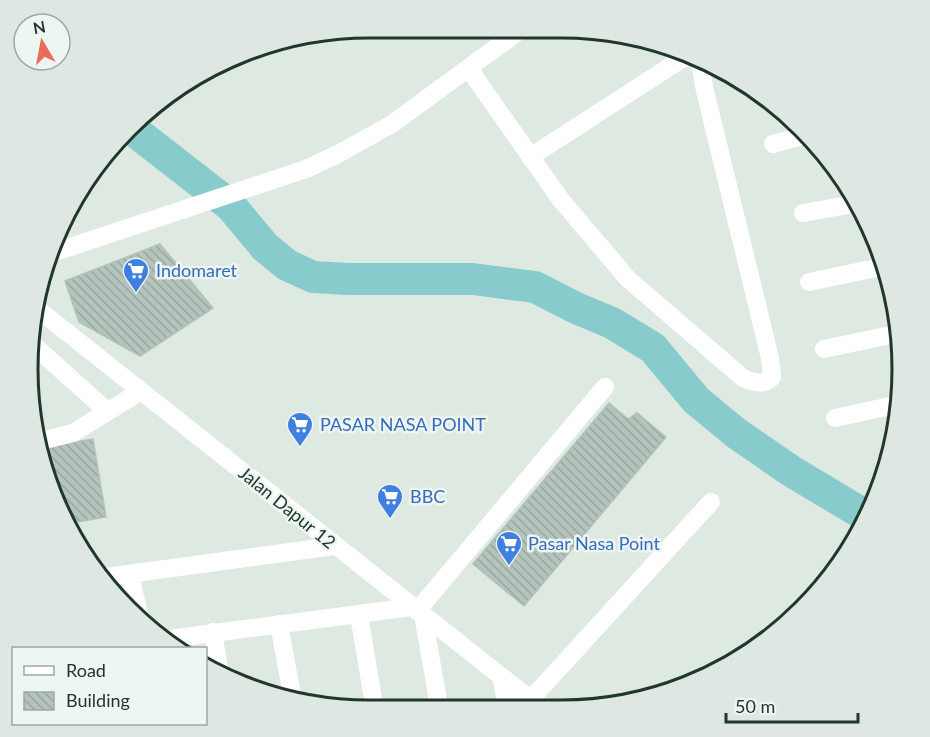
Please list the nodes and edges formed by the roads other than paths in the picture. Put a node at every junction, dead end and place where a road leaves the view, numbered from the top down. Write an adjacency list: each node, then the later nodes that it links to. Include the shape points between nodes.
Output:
1 (509, 38): 3 (street)
2 (680, 60): 7 (street)
3 (468, 69): 7 (street); 10 (street, via 392,124 306,169)
4 (701, 69): 7 (street, via 770,358 770,380 759,383 743,378 628,279 561,200)
5 (799, 137): 6 (street)
6 (773, 144)
7 (530, 156)
8 (849, 204): 9 (street)
9 (803, 213)
10 (60, 250)
11 (877, 268): 12 (street)
12 (808, 282)
13 (42, 313): 18 (street, Jalan Dapur 12)
14 (891, 335): 16 (street)
15 (38, 349): 20 (street)
16 (824, 349)
17 (605, 387): 28 (street)
18 (141, 391): 20 (street); 24 (street, Jalan Dapur 12)
19 (891, 406): 21 (street)
20 (107, 411): 22 (street, via 73,433)
21 (835, 418)
22 (46, 440)
23 (711, 502): 40 (street)
24 (334, 546): 25 (street); 28 (street, Jalan Dapur 12)
25 (130, 574): 26 (street); 27 (street)
26 (111, 576)
27 (137, 606)
28 (417, 611): 29 (street); 34 (street, Jalan Dapur 12); 37 (street)
29 (359, 615): 30 (street); 36 (street)
30 (279, 624): 31 (street); 35 (street)
31 (213, 632): 32 (street); 33 (street)
32 (176, 638)
33 (218, 663)
34 (501, 676): 38 (street); 39 (street, Jalan Dapur 12)
35 (290, 690)
36 (373, 700)
37 (438, 700)
38 (506, 700)
39 (531, 700)
40 (539, 700)

